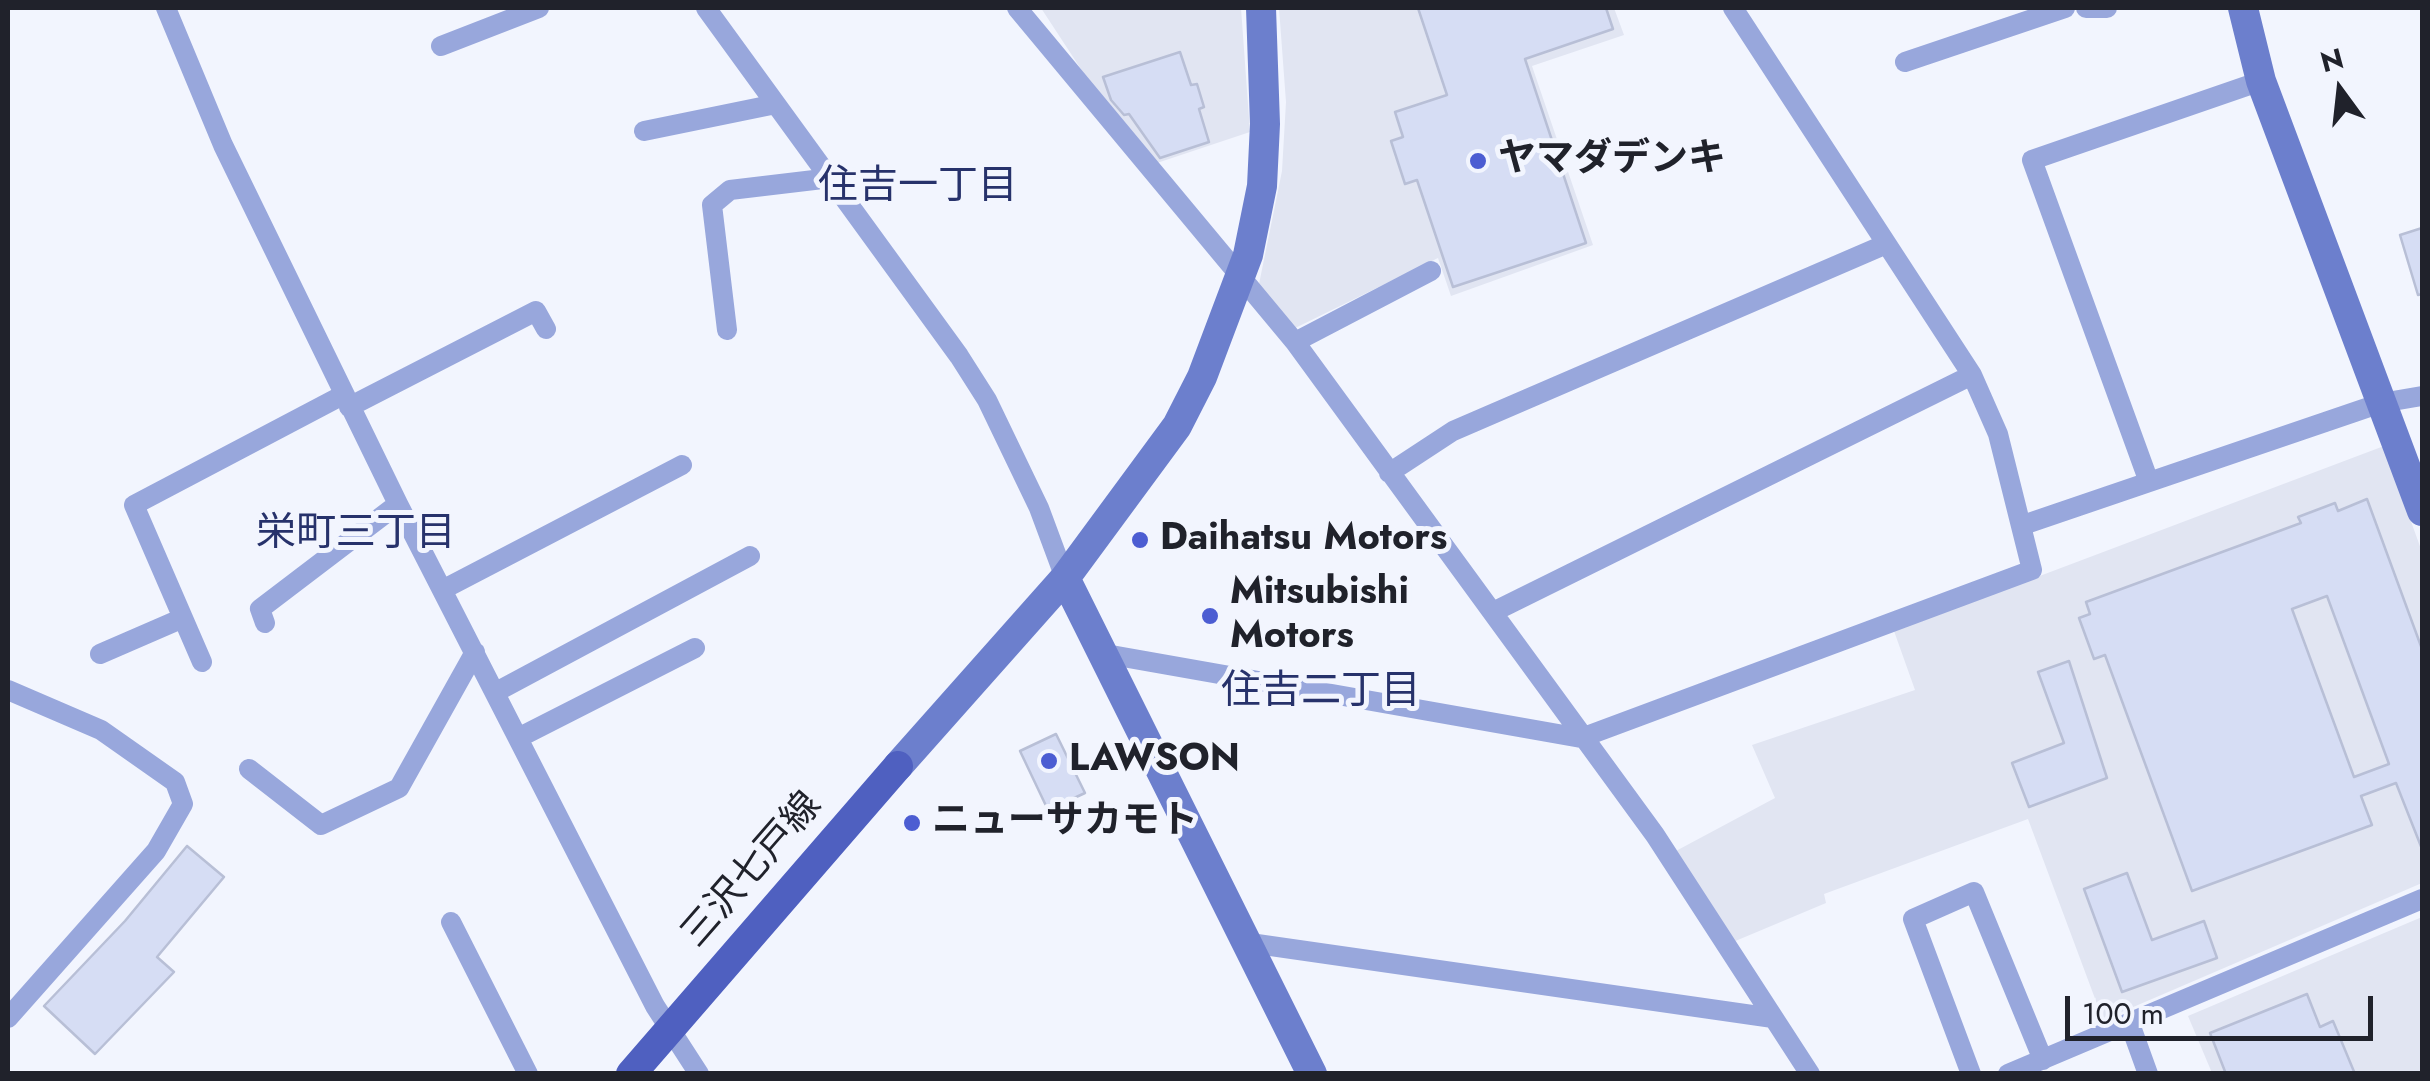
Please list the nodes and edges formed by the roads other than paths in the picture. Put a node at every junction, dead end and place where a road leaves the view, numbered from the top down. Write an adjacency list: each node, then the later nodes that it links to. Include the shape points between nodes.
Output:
1 (166, 8): 25 (street)
2 (539, 8): 11 (street)
3 (706, 8): 14 (street)
4 (1017, 8): 19 (street)
5 (1261, 8): 19 (street, via 1263,173)
6 (1733, 8): 17 (street)
7 (2065, 8): 12 (street)
8 (2086, 8): 9 (street)
9 (2108, 8)
10 (2243, 8): 13 (street)
11 (442, 46)
12 (1905, 62)
13 (2261, 81): 26 (street); 29 (street, via 2032,160)
14 (776, 104): 15 (street); 16 (street)
15 (644, 131)
16 (830, 178): 21 (street, via 730,190 712,205); 34 (street, via 986,400 1039,508)
17 (1884, 244): 23 (street); 28 (street, via 1453,431)
18 (1432, 270): 22 (street)
19 (1240, 276): 22 (street); 34 (street, via 1177,426)
20 (546, 329): 25 (street, via 536,311)
21 (727, 330)
22 (1295, 342): 28 (street)
23 (1972, 375): 32 (street, via 1998,434); 36 (street)
24 (2422, 396): 26 (street)
25 (346, 401): 30 (street); 37 (street, via 134,504)
26 (2381, 402): 29 (street); 31 (street)
27 (682, 465): 35 (street)
28 (1389, 473): 36 (street)
29 (2149, 482): 32 (street)
30 (398, 504): 35 (street); 38 (street, via 260,609)
31 (2422, 510)
32 (2023, 525): 47 (street, via 2032,570)
33 (750, 556): 45 (street)
34 (1064, 578): 41 (street); 48 (street)
35 (442, 590): 40 (street)
36 (1492, 612): 47 (street)
37 (183, 618): 42 (street); 43 (street)
38 (265, 623)
39 (694, 648): 46 (street)
40 (475, 652): 45 (street); 49 (street, via 399,788 321,825)
41 (1100, 653): 47 (street); 52 (street)
42 (100, 654)
43 (202, 662)
44 (8, 690): 53 (street, via 101,730 175,782 183,804 156,850)
45 (496, 692): 46 (street)
46 (520, 737): 56 (street)
47 (1581, 738): 54 (street, via 1656,835)
48 (898, 766): 56 (main road, 三沢七戸線)
49 (249, 769)
50 (2422, 899): 55 (street)
51 (451, 922): 58 (street)
52 (1243, 942): 54 (street); 61 (street)
53 (8, 1018)
54 (1773, 1018): 62 (street)
55 (2130, 1024): 57 (street); 65 (street)
56 (670, 1030): 59 (main road, 三沢七戸線); 60 (street)
57 (2043, 1060): 63 (street, via 1974,892 1913,920); 64 (street)
58 (528, 1074)
59 (631, 1074)
60 (699, 1074)
61 (1312, 1074)
62 (1810, 1074)
63 (1972, 1074)
64 (2008, 1074)
65 (2148, 1074)

